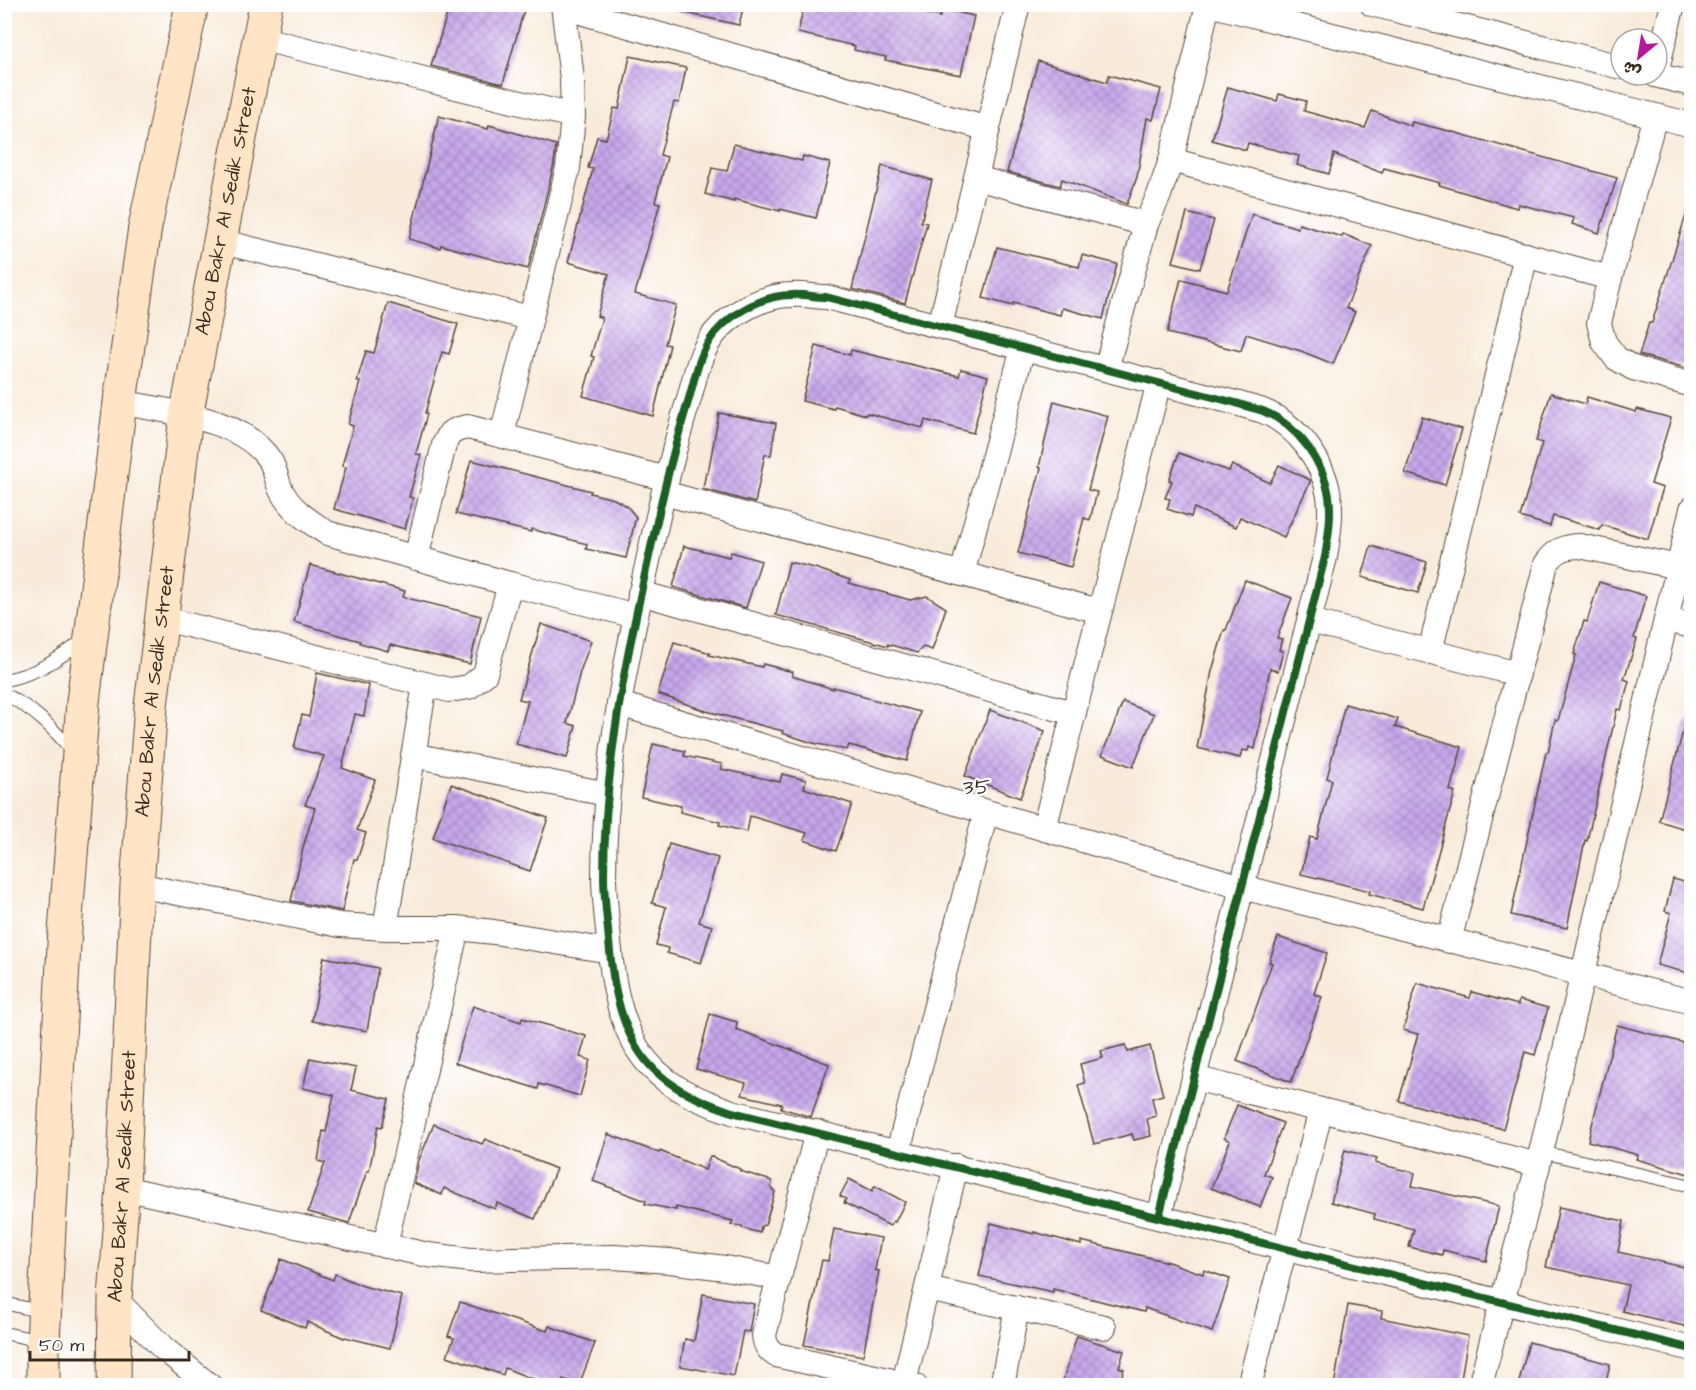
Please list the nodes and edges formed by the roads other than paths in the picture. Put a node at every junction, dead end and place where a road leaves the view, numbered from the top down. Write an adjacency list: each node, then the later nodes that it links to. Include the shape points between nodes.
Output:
1 (192, 4): 29 (main road, via 145,227)
2 (266, 4): 9 (main road, Abou Bakr Al Sedik Street)
3 (1018, 4): 16 (street)
4 (1208, 4): 14 (street); 17 (street)
5 (1372, 4): 10 (street)
6 (1673, 4): 8 (street)
7 (563, 6): 13 (street); 16 (street)
8 (1667, 27)
9 (259, 38): 13 (street); 20 (main road, Abou Bakr Al Sedik Street)
10 (1609, 64)
11 (1669, 78): 12 (street)
12 (1692, 84)
13 (573, 116): 23 (street, via 568,168)
14 (1655, 116): 15 (street); 22 (street)
15 (1692, 125)
16 (988, 129): 18 (street)
17 (1171, 160): 19 (street); 21 (street)
18 (976, 178): 19 (street); 24 (street)
19 (1146, 224): 26 (street)
20 (219, 241): 23 (street); 30 (main road, Abou Bakr Al Sedik Street)
21 (1526, 255): 22 (street); 45 (street)
22 (1610, 278): 28 (street, via 1599,323 1604,342 1616,358 1633,368)
23 (530, 318): 31 (street)
24 (940, 326): 25 (street); 32 (street, via 826,297 791,294 756,303 732,316 702,354)
25 (1023, 348): 26 (street); 36 (street)
26 (1106, 369): 27 (street)
27 (1159, 382): 39 (street); 42 (street, via 1264,412 1288,427 1309,448 1322,471 1329,498 1325,557)
28 (1692, 385)
29 (120, 402): 30 (street); 44 (main road)
30 (186, 416): 34 (street, via 219,422 248,438 271,462 281,491 301,516 327,533); 40 (main road, Abou Bakr Al Sedik Street)
31 (501, 435): 32 (street); 34 (street, via 468,428 450,433)
32 (665, 486): 36 (street); 38 (street)
33 (1692, 509): 35 (street)
34 (416, 558): 37 (street)
35 (1678, 567): 41 (street); 46 (street, via 1580,546 1560,550 1546,564)
36 (962, 574): 39 (street)
37 (510, 584): 38 (street); 48 (street, via 485,674 469,687 449,690)
38 (638, 604): 50 (street); 51 (street)
39 (1100, 611): 51 (street)
40 (160, 618): 48 (street); 57 (main road, Abou Bakr Al Sedik Street)
41 (1667, 620): 43 (street); 63 (street)
42 (1310, 621): 45 (street); 58 (street)
43 (1692, 626)
44 (91, 633): 47 (lane, via 41,669); 53 (main road)
45 (1430, 651): 46 (street)
46 (1518, 674): 61 (street)
47 (4, 680)
48 (425, 684): 52 (street)
49 (4, 694): 53 (lane, via 52,727)
50 (619, 704): 54 (street); 55 (street)
51 (1073, 713): 56 (street)
52 (413, 755): 54 (street); 59 (street)
53 (78, 759): 83 (main road)
54 (608, 794): 62 (street, via 604,879)
55 (986, 812): 56 (street); 68 (street)
56 (1044, 828): 58 (street)
57 (137, 885): 59 (street, via 301,919); 72 (main road, Abou Bakr Al Sedik Street)
58 (1242, 887): 61 (street); 65 (street)
59 (385, 928): 60 (street)
60 (457, 928): 62 (street); 74 (street)
61 (1449, 941): 63 (street)
62 (609, 951): 67 (street, via 626,1023 637,1048 654,1070 702,1102)
63 (1583, 975): 64 (street); 69 (street)
64 (1692, 1002)
65 (1194, 1078): 66 (street); 73 (street)
66 (1321, 1110): 69 (street); 75 (street)
67 (817, 1132): 68 (street); 76 (street)
68 (898, 1152): 70 (street)
69 (1540, 1159): 71 (lane); 80 (street)
70 (956, 1166): 73 (street); 77 (street)
71 (1692, 1186)
72 (123, 1188): 74 (street); 78 (main road, Abou Bakr Al Sedik Street)
73 (1159, 1217): 75 (street)
74 (385, 1246): 76 (street, via 471,1260 614,1257 669,1261)
75 (1285, 1248): 80 (street); 91 (street)
76 (779, 1278): 86 (street, via 764,1335 771,1352)
77 (927, 1289): 81 (street); 86 (street)
78 (115, 1299): 88 (main road, Abou Bakr Al Sedik Street); 89 (street, via 163,1348)
79 (4, 1303): 83 (lane)
80 (1503, 1303): 85 (street); 92 (street)
81 (1017, 1308): 82 (street); 90 (street)
82 (1104, 1326)
83 (44, 1327): 84 (lane); 87 (main road)
84 (4, 1333)
85 (1692, 1349)
86 (909, 1384)
87 (43, 1386)
88 (114, 1386)
89 (210, 1386)
90 (1002, 1386)
91 (1249, 1386)
92 (1480, 1386)

